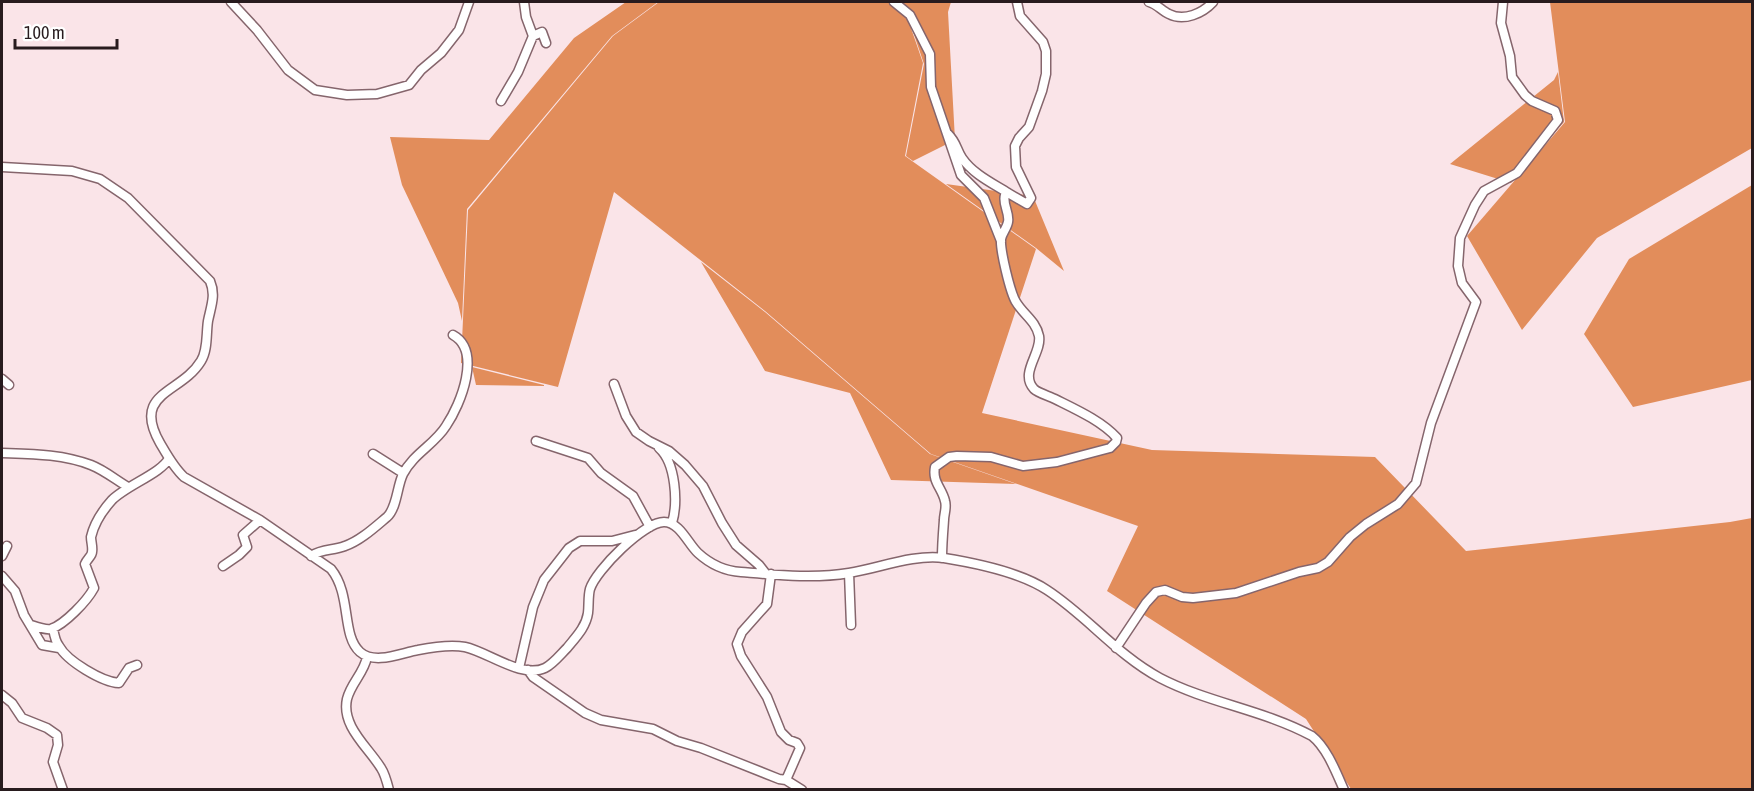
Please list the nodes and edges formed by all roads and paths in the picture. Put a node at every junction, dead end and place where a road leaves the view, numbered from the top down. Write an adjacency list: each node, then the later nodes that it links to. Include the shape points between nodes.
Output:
1 (231, 2): 2 (street, via 288,70 315,90 347,95 377,94 410,85 459,30)
2 (469, 2)
3 (524, 2): 9 (street)
4 (894, 2): 12 (street, via 910,15 930,54 931,87)
5 (1017, 2): 14 (street, via 1020,16 1043,42 1046,74 1029,127 1015,146 1016,167 1030,193 1030,202)
6 (1149, 2): 7 (street, via 1181,17 1203,11)
7 (1213, 2)
8 (1503, 2): 43 (street, via 1501,23 1512,77 1532,101 1555,111 1558,120 1517,173 1484,191 1460,238 1458,266 1462,283 1476,302 1431,423 1416,483 1398,504 1358,531 1318,568 1236,593 1193,598 1165,590 1156,592)
9 (534, 36): 10 (street, via 542,32); 11 (street)
10 (546, 43)
11 (501, 101)
12 (946, 132): 14 (street, via 975,172); 15 (street, via 961,175 984,198)
13 (2, 167): 22 (street, via 72,171 108,183 128,198 210,281 214,293 204,356 198,366 164,394 151,413 152,430)
14 (1008, 193): 15 (street, via 1003,198 1008,221)
15 (1001, 242): 34 (street, via 1011,290 1039,337 1029,372 1034,389 1085,415 1117,438 1110,448 1097,453 1041,464 1023,466 991,457 948,457 935,467 933,474 946,504)
16 (453, 334): 25 (street, via 460,339 469,361 456,407 446,426)
17 (614, 384): 19 (street, via 633,428)
18 (536, 441): 29 (street, via 588,458 601,473 633,496)
19 (654, 442): 28 (street, via 667,457 674,478 676,507); 37 (street, via 677,457 703,486 736,545)
20 (2, 453): 26 (street, via 72,459 97,468)
21 (373, 454): 25 (street)
22 (169, 458): 23 (street); 24 (street)
23 (160, 470): 24 (street); 26 (street)
24 (177, 471): 27 (street)
25 (404, 473): 33 (street, via 390,515 354,542)
26 (128, 487): 41 (street, via 112,500 92,536 92,552 85,564 94,585 92,592 78,609)
27 (260, 520): 33 (street); 35 (street, via 243,535 247,547)
28 (672, 523): 29 (street); 37 (street, via 712,563 734,571)
29 (650, 527): 30 (street)
30 (638, 535): 46 (street, via 613,557 592,584 587,620 581,631 548,666 540,670); 46 (street, via 612,541 584,540 569,548 544,580 532,607)
31 (7, 546): 32 (street)
32 (2, 555)
33 (310, 556): 44 (street, via 336,574 351,637)
34 (942, 558): 36 (street); 43 (street, via 1007,573 1040,586)
35 (224, 566)
36 (849, 573): 37 (street); 40 (street)
37 (769, 574): 48 (street, via 767,604 742,632 737,644 767,697 781,732 800,748)
38 (2, 576): 39 (street, via 15,591)
39 (31, 625): 41 (street); 42 (street, via 42,645)
40 (851, 625)
41 (52, 628): 42 (street)
42 (59, 648): 45 (street, via 92,673 113,682 119,683 129,668)
43 (1116, 648): 52 (street, via 1172,684 1312,736)
44 (367, 657): 46 (street, via 457,646); 50 (street, via 347,697 347,715)
45 (137, 665)
46 (523, 669): 48 (street, via 601,720 653,729)
47 (2, 695): 49 (street, via 22,718 57,735 53,762)
48 (786, 780): 51 (street)
49 (63, 789)
50 (389, 789)
51 (802, 789)
52 (1344, 789)

